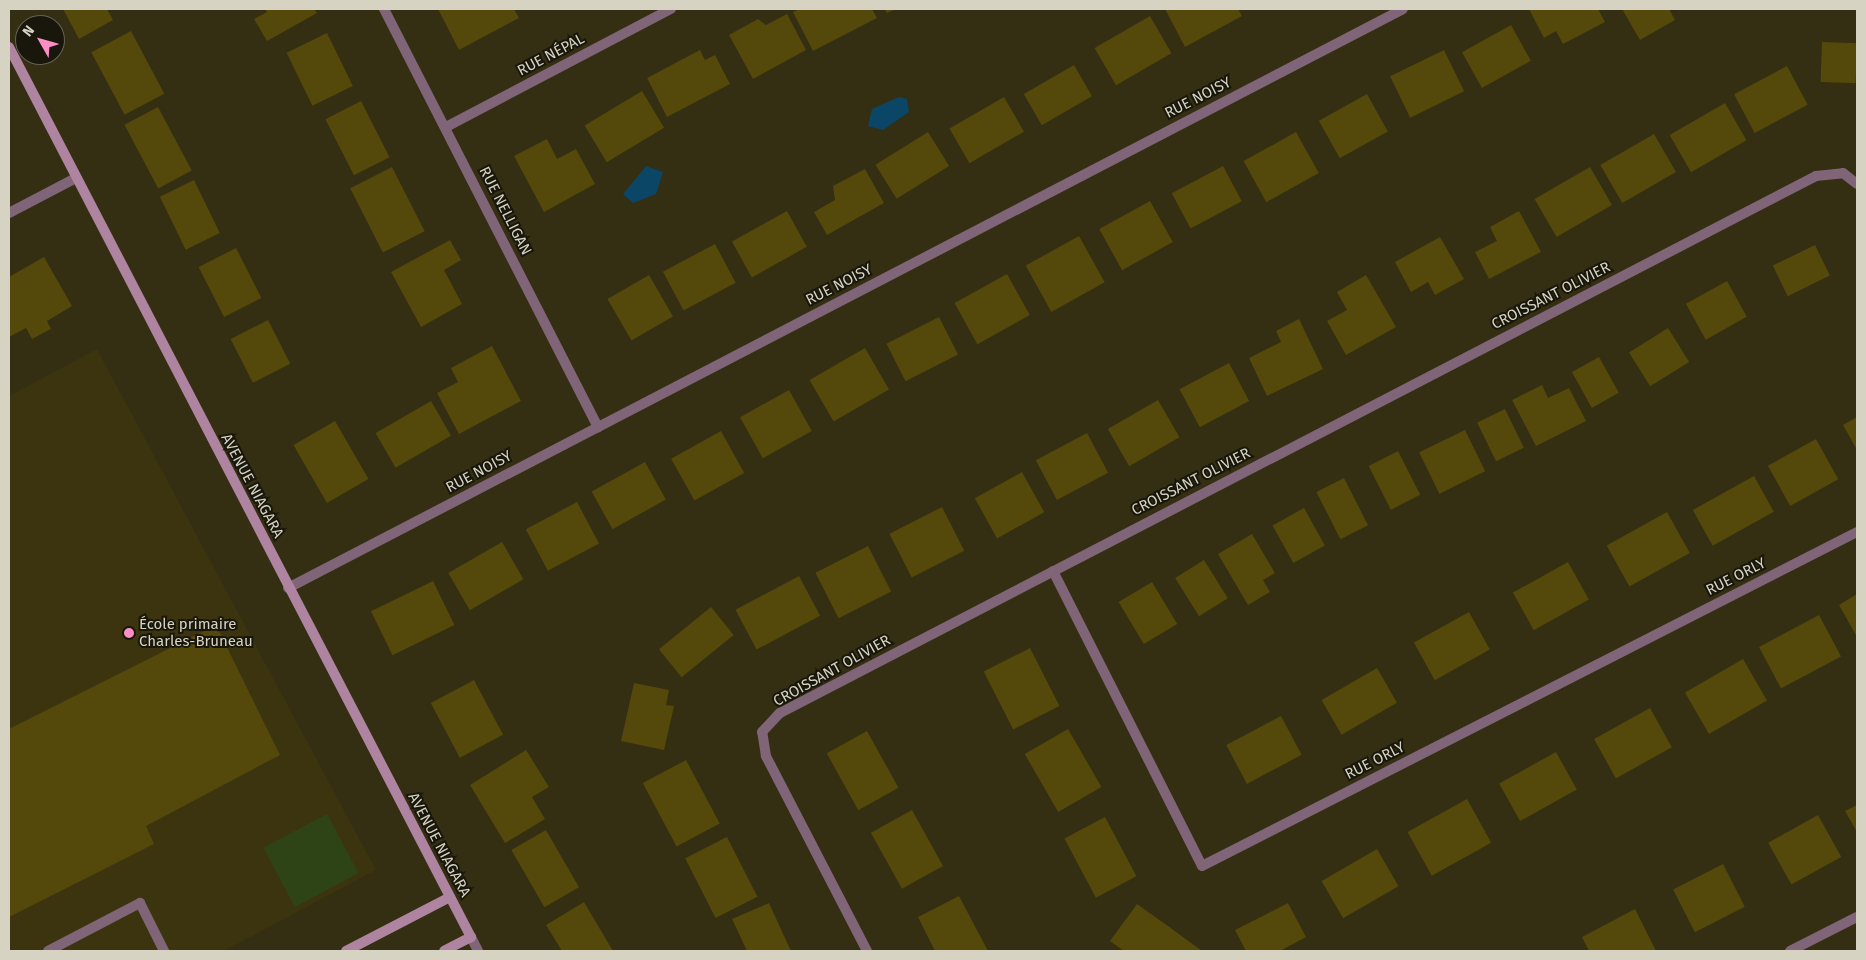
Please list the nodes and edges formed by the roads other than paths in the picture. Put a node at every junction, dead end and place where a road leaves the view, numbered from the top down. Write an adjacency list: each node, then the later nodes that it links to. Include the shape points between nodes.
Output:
1 (384, 9): 5 (street, RUE NELLIGAN)
2 (671, 9): 5 (street, RUE NÉPAL)
3 (1403, 9): 9 (street, RUE NOISY)
4 (9, 47): 6 (street, AVENUE NIAGARA)
5 (446, 127): 9 (street, RUE NELLIGAN)
6 (76, 178): 8 (street); 12 (street, AVENUE NIAGARA)
7 (1857, 184): 11 (street, CROISSANT OLIVIER, via 1843,173 1816,176)
8 (9, 213)
9 (598, 427): 12 (street, RUE NOISY)
10 (1857, 532): 11 (street, RUE ORLY, via 1202,866)
11 (1053, 571): 21 (street, CROISSANT OLIVIER, via 780,713 762,732 766,756)
12 (288, 588): 13 (street, AVENUE NIAGARA)
13 (450, 897): 15 (street, AVENUE NIAGARA); 18 (street)
14 (1857, 917): 22 (street)
15 (471, 938): 19 (street); 20 (street)
16 (48, 951): 17 (street, via 140,903)
17 (164, 951)
18 (346, 951)
19 (444, 951)
20 (478, 951)
21 (867, 951)
22 (1790, 951)

